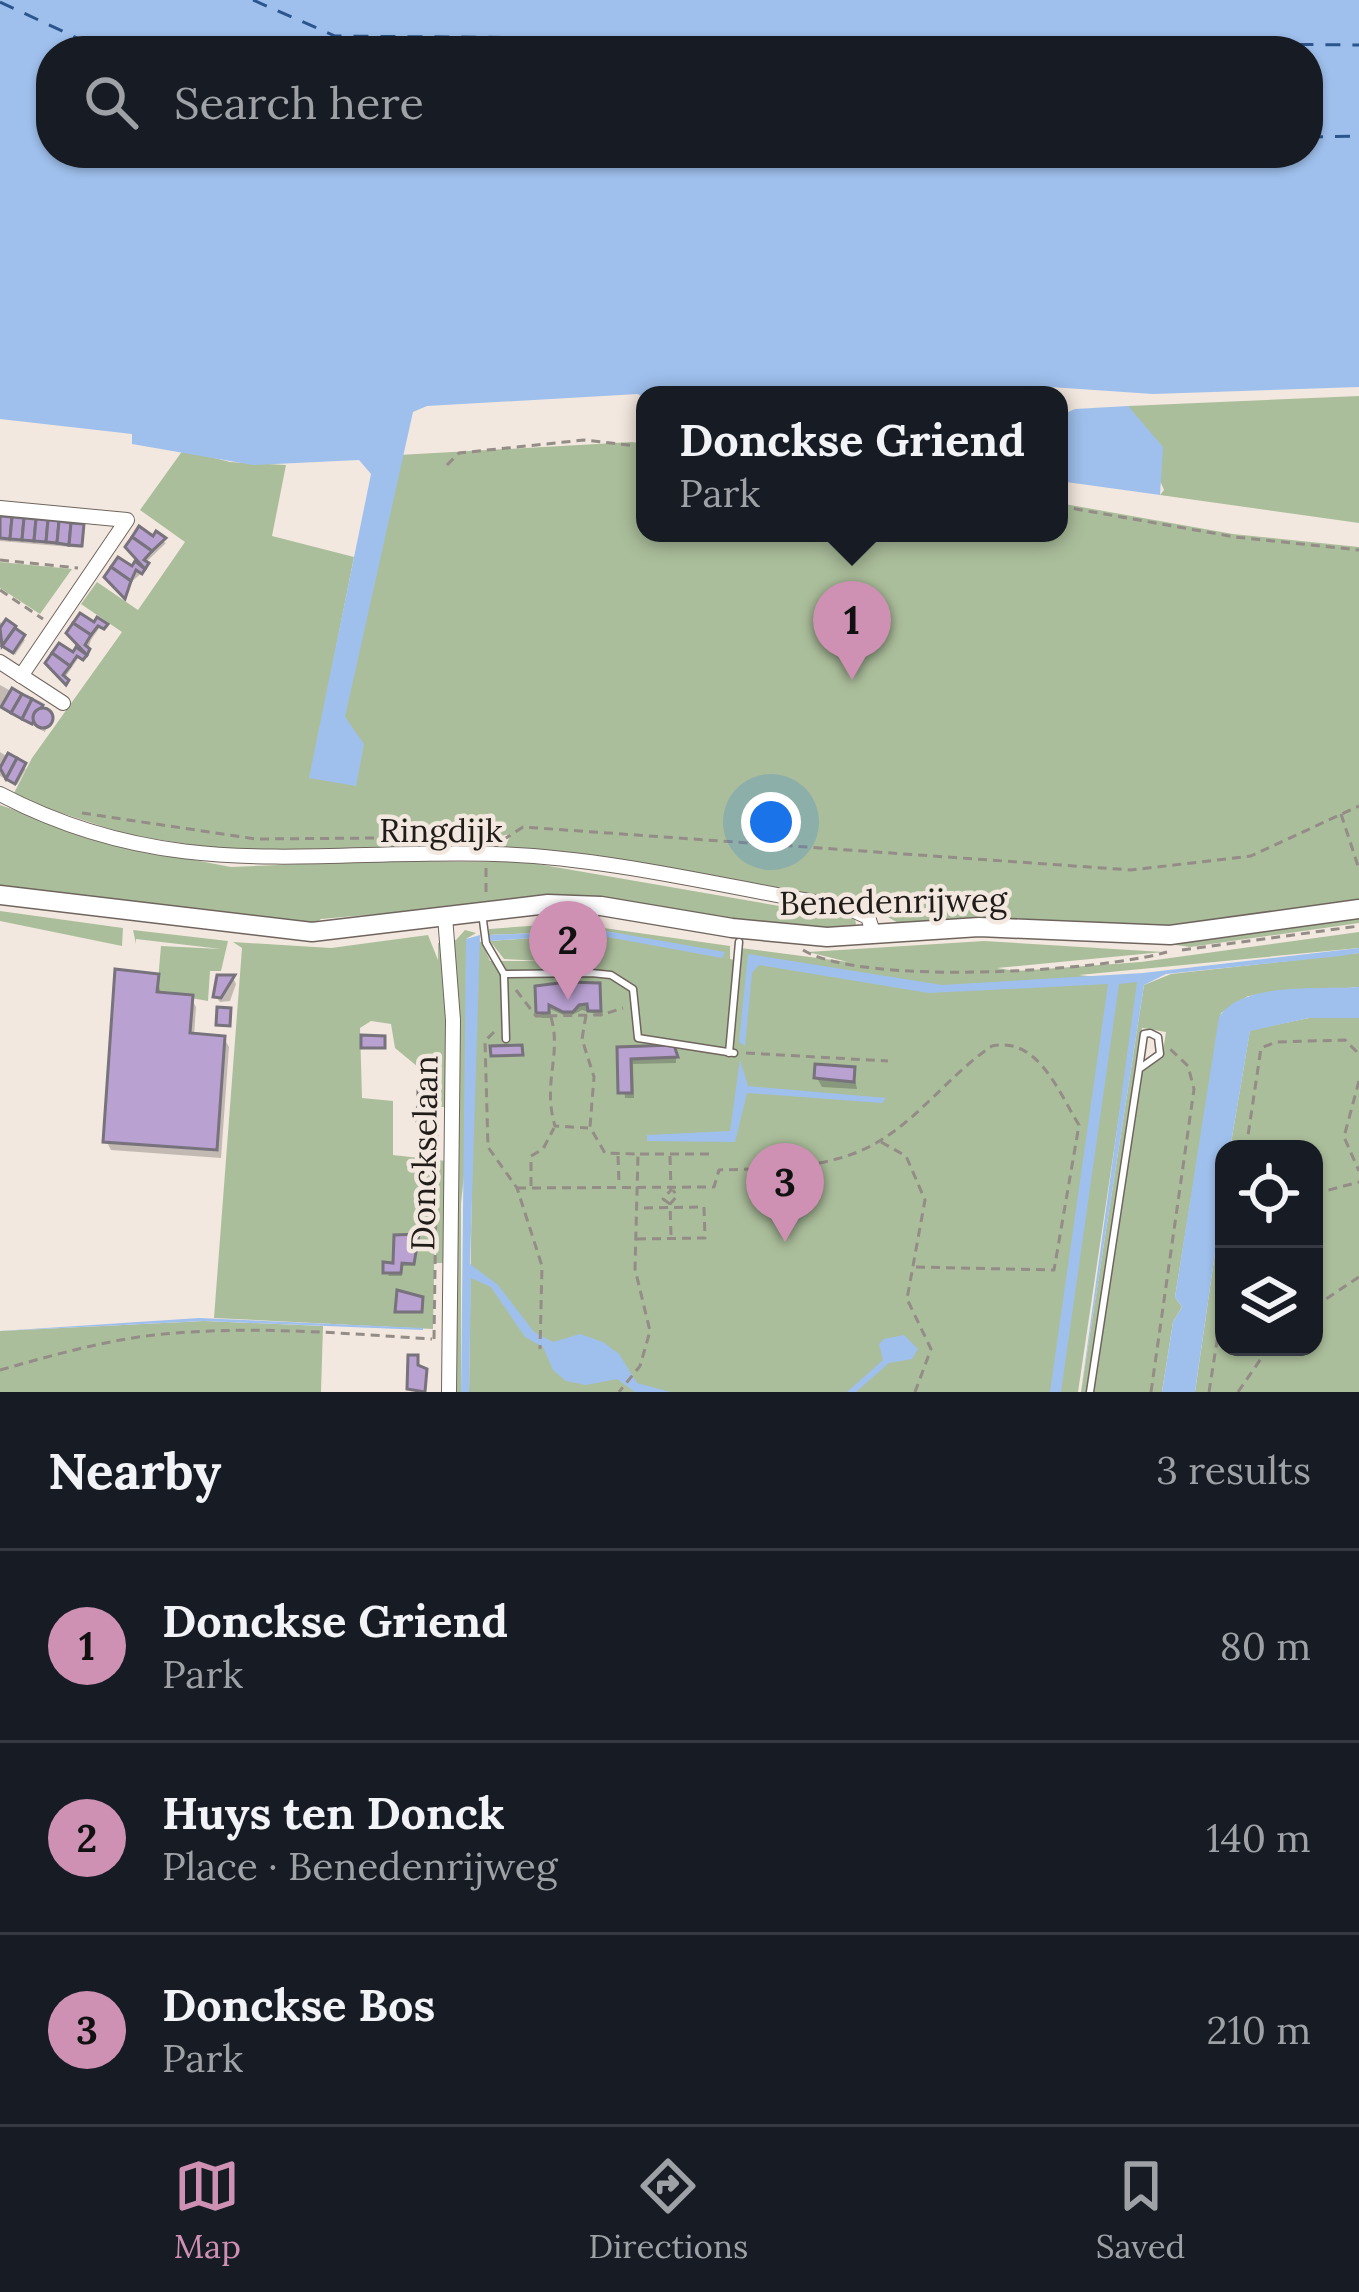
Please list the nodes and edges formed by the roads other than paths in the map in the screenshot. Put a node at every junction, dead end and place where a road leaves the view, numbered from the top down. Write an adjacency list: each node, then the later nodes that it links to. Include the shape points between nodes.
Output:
1 (0, 508): 3 (street, via 127,520)
2 (0, 662): 3 (street)
3 (21, 676): 4 (street)
4 (63, 703)
5 (0, 794): 10 (street, Ringdijk, via 100,836 207,856 490,854 848,908 868,917)
6 (0, 895): 9 (street, Benedenrijweg, via 288,932)
7 (1359, 909): 10 (street, Benedenrijweg, via 1170,935 979,927)
8 (481, 910): 9 (street, Benedenrijweg); 10 (street, Benedenrijweg, via 601,906 777,934); 12 (lane, via 486,944)
9 (445, 916): 15 (street, Donckselaan, via 453,1020)
10 (874, 935)
11 (739, 942): 12 (lane, via 732,1053 638,1038 633,989 611,975)
12 (504, 974): 13 (lane)
13 (506, 1039)
14 (1139, 1070): 14 (lane, via 1144,1034 1158,1037 1154,1061); 16 (lane)
15 (449, 1392)
16 (1090, 1392)

